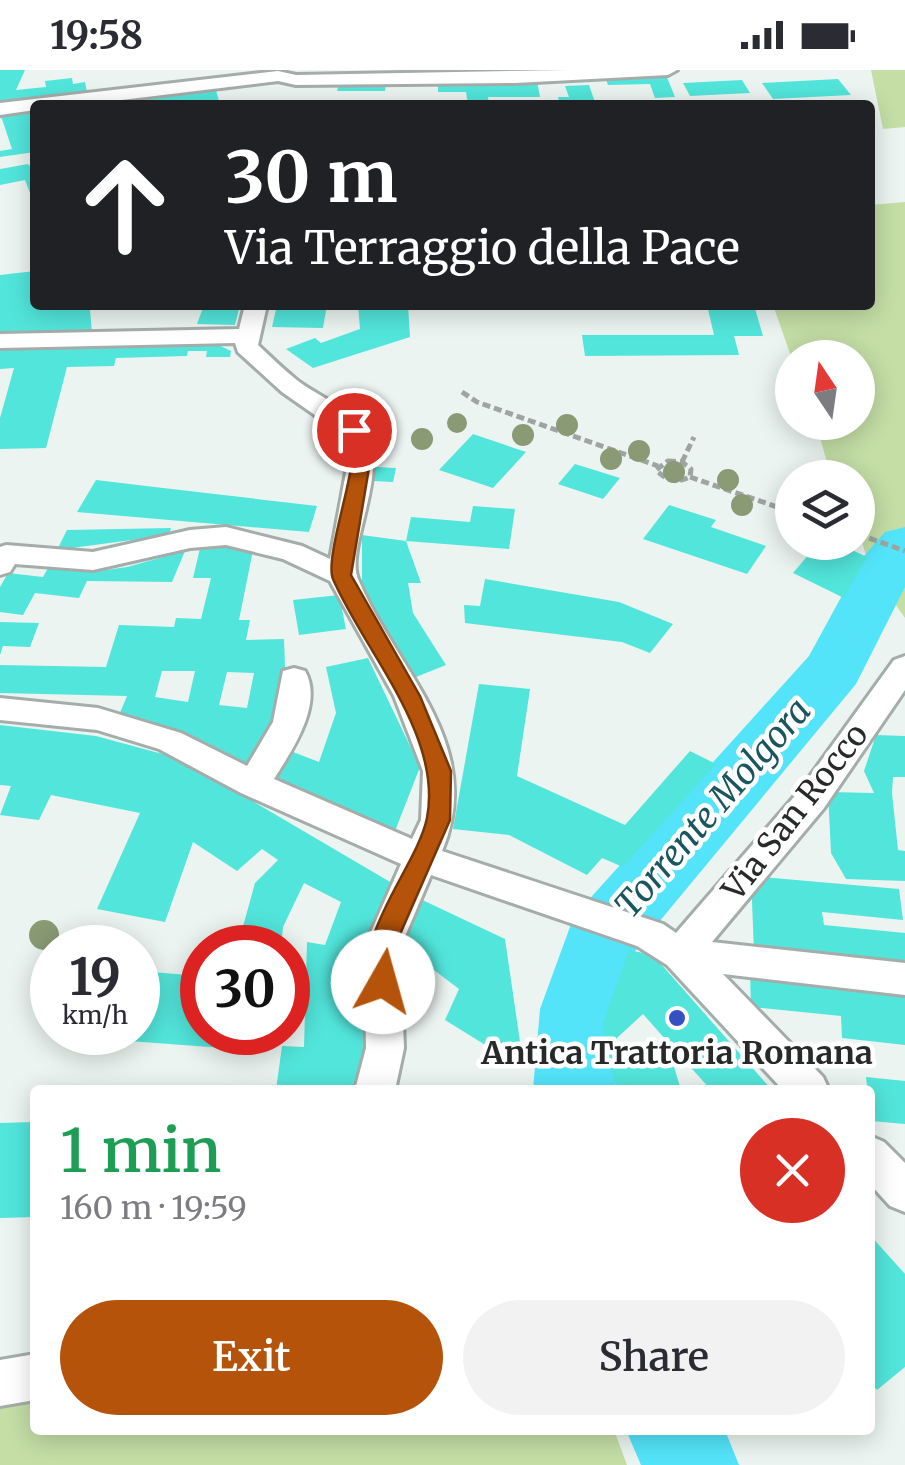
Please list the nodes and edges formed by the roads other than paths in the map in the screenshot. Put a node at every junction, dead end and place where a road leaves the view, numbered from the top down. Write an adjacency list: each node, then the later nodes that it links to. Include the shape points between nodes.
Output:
1 (668, 70): 2 (street)
2 (299, 82): 3 (street, via 278,76)
3 (76, 100)
4 (30, 105): 5 (street)
5 (0, 109)
6 (255, 310): 7 (street)
7 (247, 336): 8 (street); 10 (street, via 246,347 354,430 362,456)
8 (0, 341)
9 (0, 566): 10 (street, via 6,554 92,562 226,536 292,552)
10 (341, 575): 15 (street, via 409,696 440,771 438,820)
11 (905, 666): 16 (street, Via San Rocco, via 812,799)
12 (294, 680): 14 (street, via 286,734)
13 (0, 709): 14 (street, via 98,718 170,741)
14 (253, 784): 15 (street)
15 (422, 858): 16 (street); 18 (street, via 382,948 385,1048)
16 (665, 945): 17 (street); 19 (street)
17 (905, 980)
18 (376, 1085)
19 (804, 1085)
20 (875, 1160): 21 (street)
21 (905, 1192)
22 (30, 1378): 23 (street)
23 (0, 1383)

